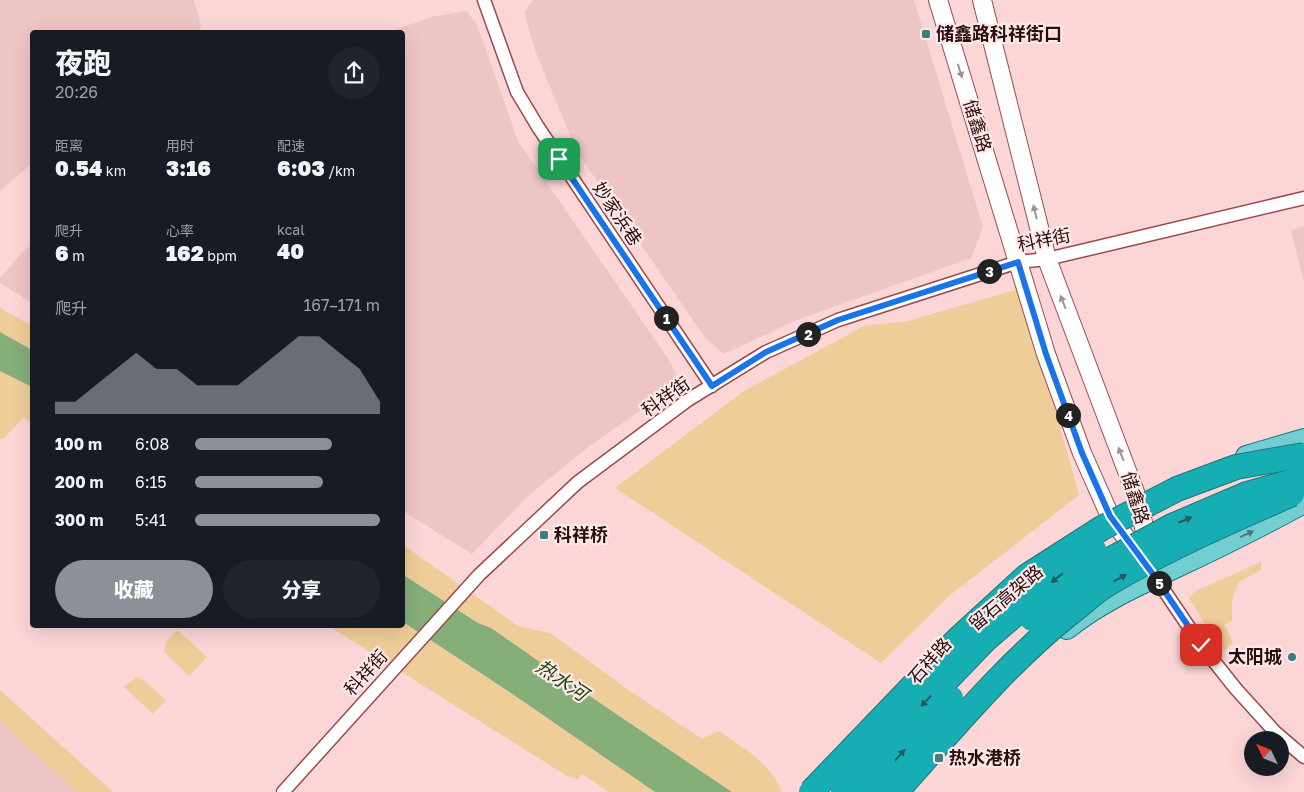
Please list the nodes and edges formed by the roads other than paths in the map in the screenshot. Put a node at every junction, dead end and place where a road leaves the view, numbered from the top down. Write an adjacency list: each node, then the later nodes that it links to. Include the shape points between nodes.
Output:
1 (484, 0): 7 (street, 妙家浜巷, via 517,92)
2 (938, 0): 6 (street, 储鑫路, one-way to 6)
3 (982, 0): 5 (street, 储鑫路, one-way to 3)
4 (1304, 198): 5 (street, 科祥街)
5 (1047, 259): 6 (street, 科祥街); 12 (street, 储鑫路, one-way to 5)
6 (1018, 262): 7 (street, 科祥街, via 838,320 766,352); 14 (street, 储鑫路, via 1046,354 1082,453)
7 (712, 386): 17 (street, 科祥街, via 688,400 578,482 479,575)
8 (1304, 439): 12 (main road, 石祥路, via 1176,478)
9 (1304, 456): 18 (highway, 留石高架路, bridge, via 1236,467 1177,489 1102,528 1027,576 958,639); 20 (highway, 留石高架路, one-way to 20, bridge, via 1230,482 1159,514 1096,548 986,639)
10 (1304, 478): 21 (highway, 留石高架路, one-way to 10, bridge, via 972,674 1032,618 1106,562 1172,526 1247,494)
11 (1304, 488): 23 (highway, one-way to 11, bridge, via 1006,670 1104,586 1162,554)
12 (1138, 500): 14 (main road, 石祥路); 15 (street, 储鑫路)
13 (1304, 503): 15 (main road, one-way to 13, via 1264,526)
14 (1110, 516): 15 (street, 储鑫路); 19 (main road, 石祥路, via 1028,567 962,625)
15 (1155, 577): 16 (street, via 1201,645 1236,689 1275,732); 22 (main road, via 1080,619 1018,668 946,731)
16 (1304, 757)
17 (283, 792)
18 (811, 792)
19 (817, 792)
20 (843, 792)
21 (868, 792)
22 (892, 792)
23 (896, 792)

